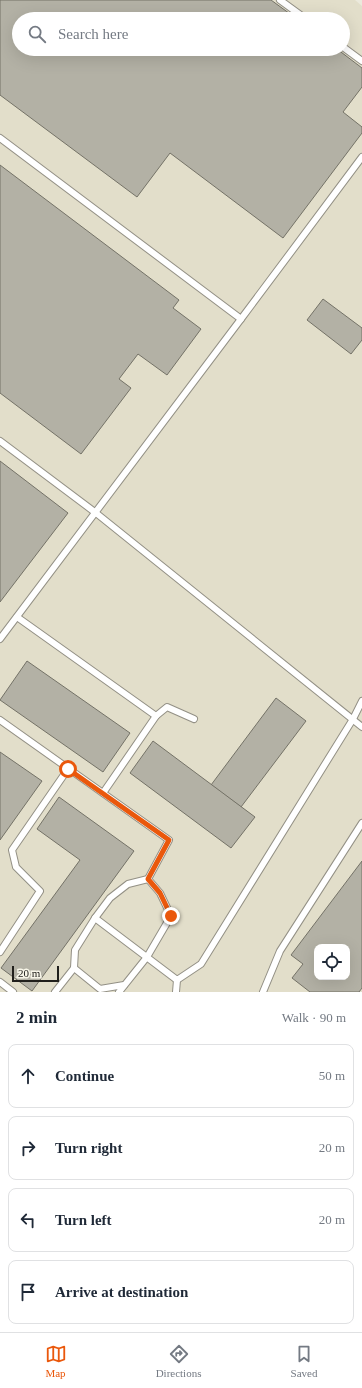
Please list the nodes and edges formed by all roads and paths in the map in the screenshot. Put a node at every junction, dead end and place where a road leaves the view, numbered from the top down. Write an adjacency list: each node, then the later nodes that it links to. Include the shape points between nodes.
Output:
1 (280, 0): 2 (lane)
2 (296, 12)
3 (350, 52): 4 (lane)
4 (362, 61)
5 (0, 138): 7 (lane)
6 (362, 156): 7 (lane)
7 (241, 319): 9 (lane)
8 (0, 441): 9 (lane)
9 (96, 513): 10 (lane); 15 (lane)
10 (17, 617): 11 (lane); 13 (lane)
11 (0, 639)
12 (362, 701): 15 (lane)
13 (156, 716): 14 (lane, via 167,707); 19 (lane)
14 (194, 719)
15 (352, 719): 17 (lane); 26 (lane, via 201,964)
16 (0, 720): 18 (lane)
17 (362, 727)
18 (68, 769): 19 (lane); 23 (lane, via 12,850 16,867 40,892)
19 (103, 793): 21 (lane, via 169,840)
20 (362, 824): 33 (lane, via 280,950)
21 (148, 879): 22 (lane, via 128,884 110,898); 24 (lane, via 160,893 171,916)
22 (95, 918): 24 (lane); 25 (lane, via 75,950)
23 (0, 952)
24 (147, 957): 26 (lane); 28 (lane)
25 (74, 968): 28 (lane, via 100,989); 30 (lane)
26 (176, 980): 32 (lane)
27 (0, 982): 29 (lane)
28 (124, 985): 31 (lane)
29 (13, 992)
30 (55, 992)
31 (119, 992)
32 (176, 992)
33 (263, 992)

